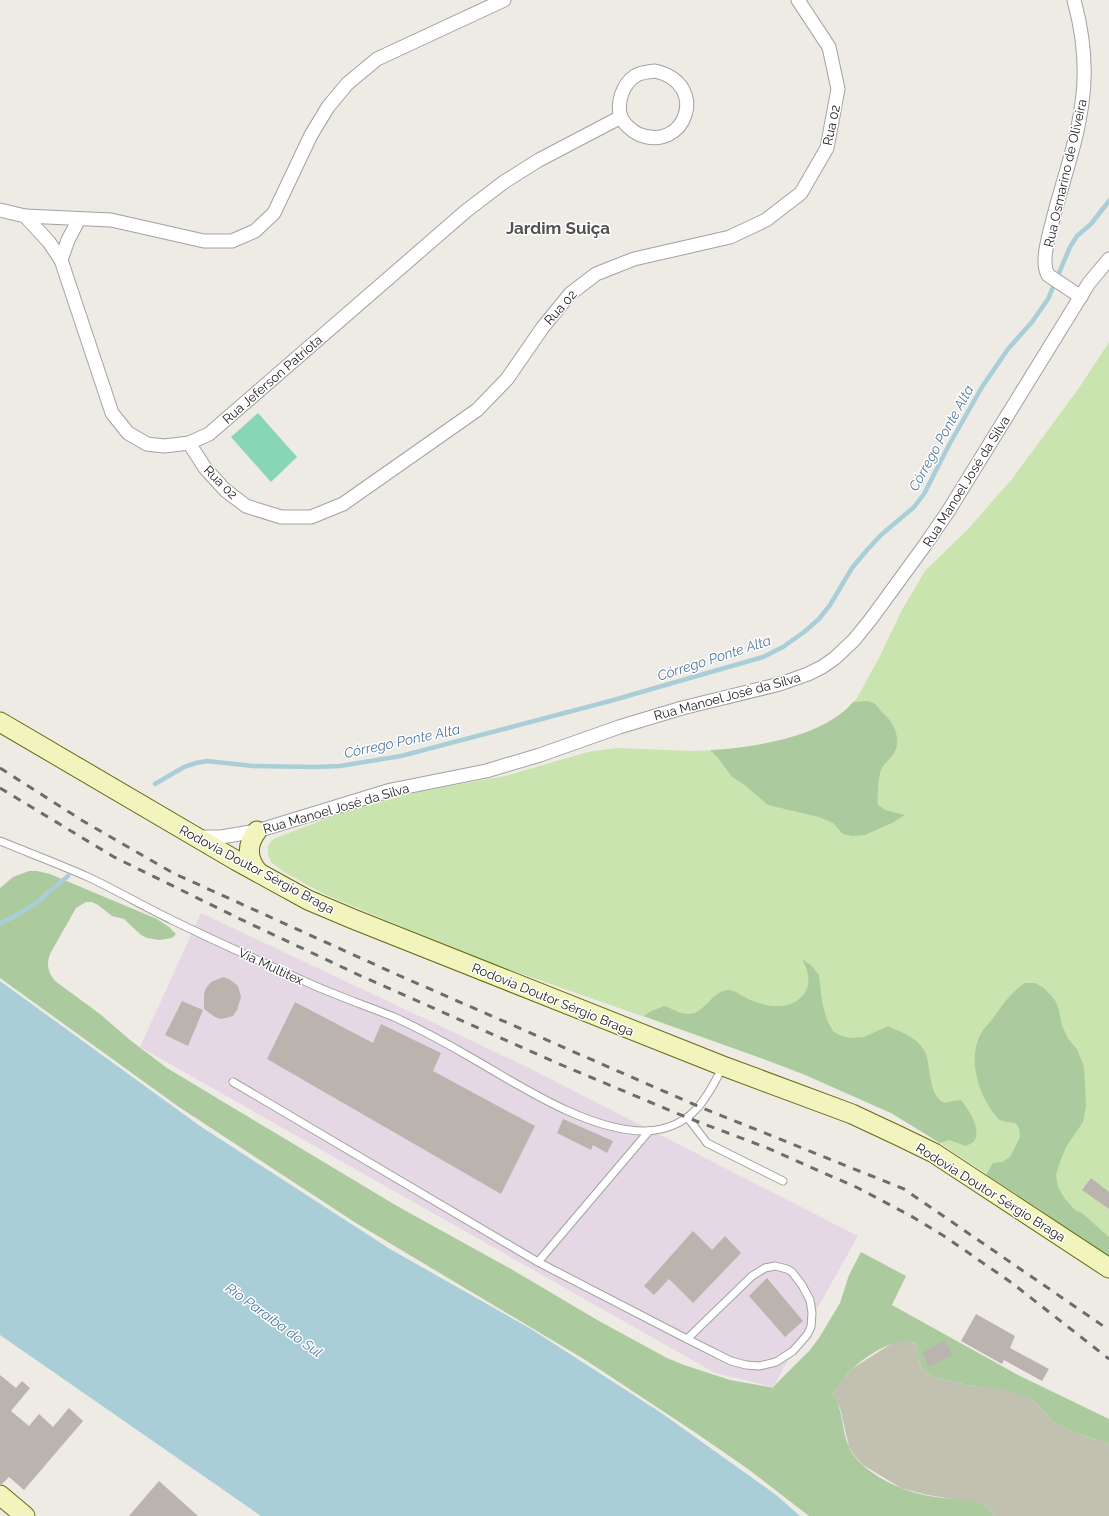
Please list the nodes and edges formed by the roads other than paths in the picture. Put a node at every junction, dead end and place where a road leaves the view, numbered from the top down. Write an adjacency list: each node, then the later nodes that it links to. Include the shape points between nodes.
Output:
1 (504, 0): 7 (street, via 378,59 347,84 311,134 274,213 255,231 232,241 204,241 111,220)
2 (798, 0): 11 (street, Rua 02, via 829,47 838,90 827,148 801,193 766,220 730,237 634,259 596,274 570,294 507,378 477,410 343,504 311,517 281,517 246,506 225,490 205,468)
3 (1074, 0): 10 (street, Rua Osmarino de Oliveira, via 1083,50 1084,90 1077,133 1048,241 1045,262 1048,275)
4 (621, 117): 4 (street, via 620,104 627,84 644,72 666,73 675,79 686,98 687,109 683,120 667,135 645,137 635,133); 11 (street, Rua Jeferson Patriota, via 539,160 504,182 466,211 209,434)
5 (0, 210): 6 (street)
6 (25, 216): 7 (street); 9 (street, Rua Jeferson Patriota, via 49,242)
7 (79, 219): 9 (street)
8 (1109, 259): 10 (street, Rua Manoel José da Silva)
9 (61, 260): 11 (street, Rua Jeferson Patriota, via 112,413 128,433 147,444 164,446)
10 (1081, 297): 13 (street, Rua Manoel José da Silva, via 950,510 854,640 822,667 780,684 619,726 540,755 486,771 391,790)
11 (189, 443)
12 (0, 722): 14 (main road, Rodovia Doutor Sérgio Braga)
13 (256, 831): 14 (street, Rua Manoel José da Silva, via 221,837); 16 (main road, via 251,838 249,849 254,868)
14 (195, 836): 16 (main road, Rodovia Doutor Sérgio Braga)
15 (0, 842): 20 (lane, Via Multitex, via 88,877 171,920 316,986 394,1018 469,1056 539,1096 590,1119 618,1128)
16 (259, 873): 17 (main road, Rodovia Doutor Sérgio Braga, via 308,900 353,919)
17 (723, 1066): 19 (lane, via 700,1107); 23 (main road, Rodovia Doutor Sérgio Braga, via 852,1114 934,1154)
18 (234, 1082): 22 (lane)
19 (688, 1118): 20 (lane, Via Multitex); 21 (lane, via 707,1142)
20 (649, 1131): 22 (lane)
21 (783, 1181)
22 (538, 1262): 24 (lane)
23 (1109, 1268)
24 (688, 1339): 24 (lane, via 738,1363 759,1366 776,1362 793,1351 807,1335 812,1320 810,1300 792,1272 775,1266 764,1268 752,1276)
25 (0, 1495): 26 (main road)
26 (25, 1516)

